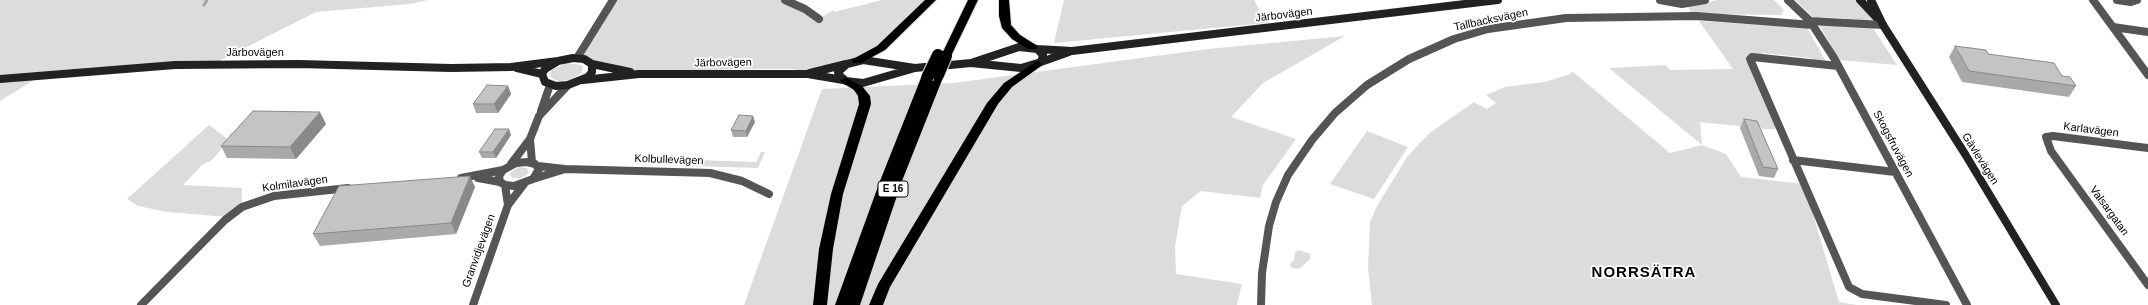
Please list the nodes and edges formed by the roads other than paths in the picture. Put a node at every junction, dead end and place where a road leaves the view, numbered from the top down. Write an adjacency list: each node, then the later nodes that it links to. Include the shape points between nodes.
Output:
1 (612, 0): 23 (street)
2 (785, 0): 16 (street)
3 (931, 0): 26 (highway, via 881,48)
4 (965, 0): 24 (highway, E 16)
5 (973, 0): 24 (highway, E 16)
6 (1004, 0): 21 (highway, via 1006,26 1016,37)
7 (1498, 0): 22 (main road, Järbovägen)
8 (1660, 0): 9 (street, via 1682,4)
9 (1705, 0)
10 (1788, 0): 17 (street, Skogsfruvägen)
11 (1860, 0): 18 (main road, Gävlevägen)
12 (1871, 0): 18 (main road, Gävlevägen)
13 (2093, 0): 19 (street)
14 (2117, 0): 15 (street)
15 (2137, 0)
16 (819, 19)
17 (1811, 23): 18 (street, Tallbacksvägen); 30 (street, Skogsfruvägen); 67 (street, Tallbacksvägen, via 1696,16 1566,18 1488,29 1454,39 1409,59 1368,85 1335,113 1312,140 1288,175 1269,226 1262,273)
18 (1882, 25): 70 (main road, Gävlevägen, via 1965,154)
19 (2113, 27): 20 (street); 37 (street)
20 (2148, 32)
21 (1034, 48): 22 (main road, Järbovägen); 27 (main road, Järbovägen, via 1018,47); 28 (main road, via 1043,55)
22 (1072, 51): 28 (main road, Järbovägen)
23 (577, 58): 25 (main road, Järbovägen); 29 (main road, Järbovägen)
24 (944, 59): 27 (main road, Järbovägen); 33 (highway, E 16, bridge)
25 (558, 61): 31 (main road, Järbovägen); 34 (main road)
26 (852, 62): 32 (main road, Järbovägen, via 872,61); 36 (main road, Järbovägen); 40 (main road, via 838,72)
27 (971, 63): 28 (main road, Järbovägen, via 1021,68)
28 (1039, 63): 66 (highway, via 1008,85 993,103 883,288)
29 (592, 64): 35 (main road, Järbovägen); 39 (main road, via 592,72)
30 (1838, 66): 47 (street, via 1752,57 1750,59); 51 (street, Skogsfruvägen)
31 (511, 67): 34 (main road, Järbovägen); 38 (main road, Järbovägen, via 213,64 114,68)
32 (915, 68): 33 (main road, Järbovägen); 40 (main road, Järbovägen, via 863,83)
33 (930, 73): 64 (highway, E 16, via 886,181); 65 (highway, E 16)
34 (542, 74): 41 (main road, via 544,82)
35 (639, 74): 36 (main road, Järbovägen); 39 (main road, Järbovägen)
36 (808, 74): 40 (main road, Järbovägen)
37 (2148, 75)
38 (0, 79)
39 (583, 80): 42 (main road, Järbovägen)
40 (844, 81): 63 (highway, via 858,88 864,96 865,104 837,194 826,249)
41 (550, 85): 42 (main road, Järbovägen); 43 (street)
42 (568, 85): 43 (street)
43 (539, 116): 44 (street)
44 (530, 139): 48 (street); 49 (street)
45 (2148, 148): 46 (street, Karlavägen, via 2053,136 2046,138)
46 (2052, 151): 60 (street, Valsargatan)
47 (1793, 160): 51 (street); 68 (street, via 1849,287 1862,294)
48 (535, 164): 49 (street, via 522,162); 50 (street); 54 (street, via 538,172)
49 (507, 167): 52 (street); 55 (street, via 499,176)
50 (565, 170): 54 (street); 58 (street, Kolbullevägen, via 710,173 742,181)
51 (1895, 172): 69 (street, Skogsfruvägen)
52 (469, 178): 53 (street); 55 (street)
53 (451, 179)
54 (533, 179): 56 (street)
55 (503, 184): 56 (street); 59 (street, Granvidjevägen)
56 (524, 184): 59 (street, Granvidjevägen)
57 (356, 188): 61 (street, Kolmilavägen, via 274,196 242,207 225,220)
58 (769, 194)
59 (508, 205): 62 (street, Granvidjevägen)
60 (2148, 285)
61 (141, 305)
62 (473, 305)
63 (820, 305)
64 (842, 305)
65 (853, 305)
66 (876, 305)
67 (1261, 305)
68 (1946, 305)
69 (1967, 305)
70 (2056, 305)

